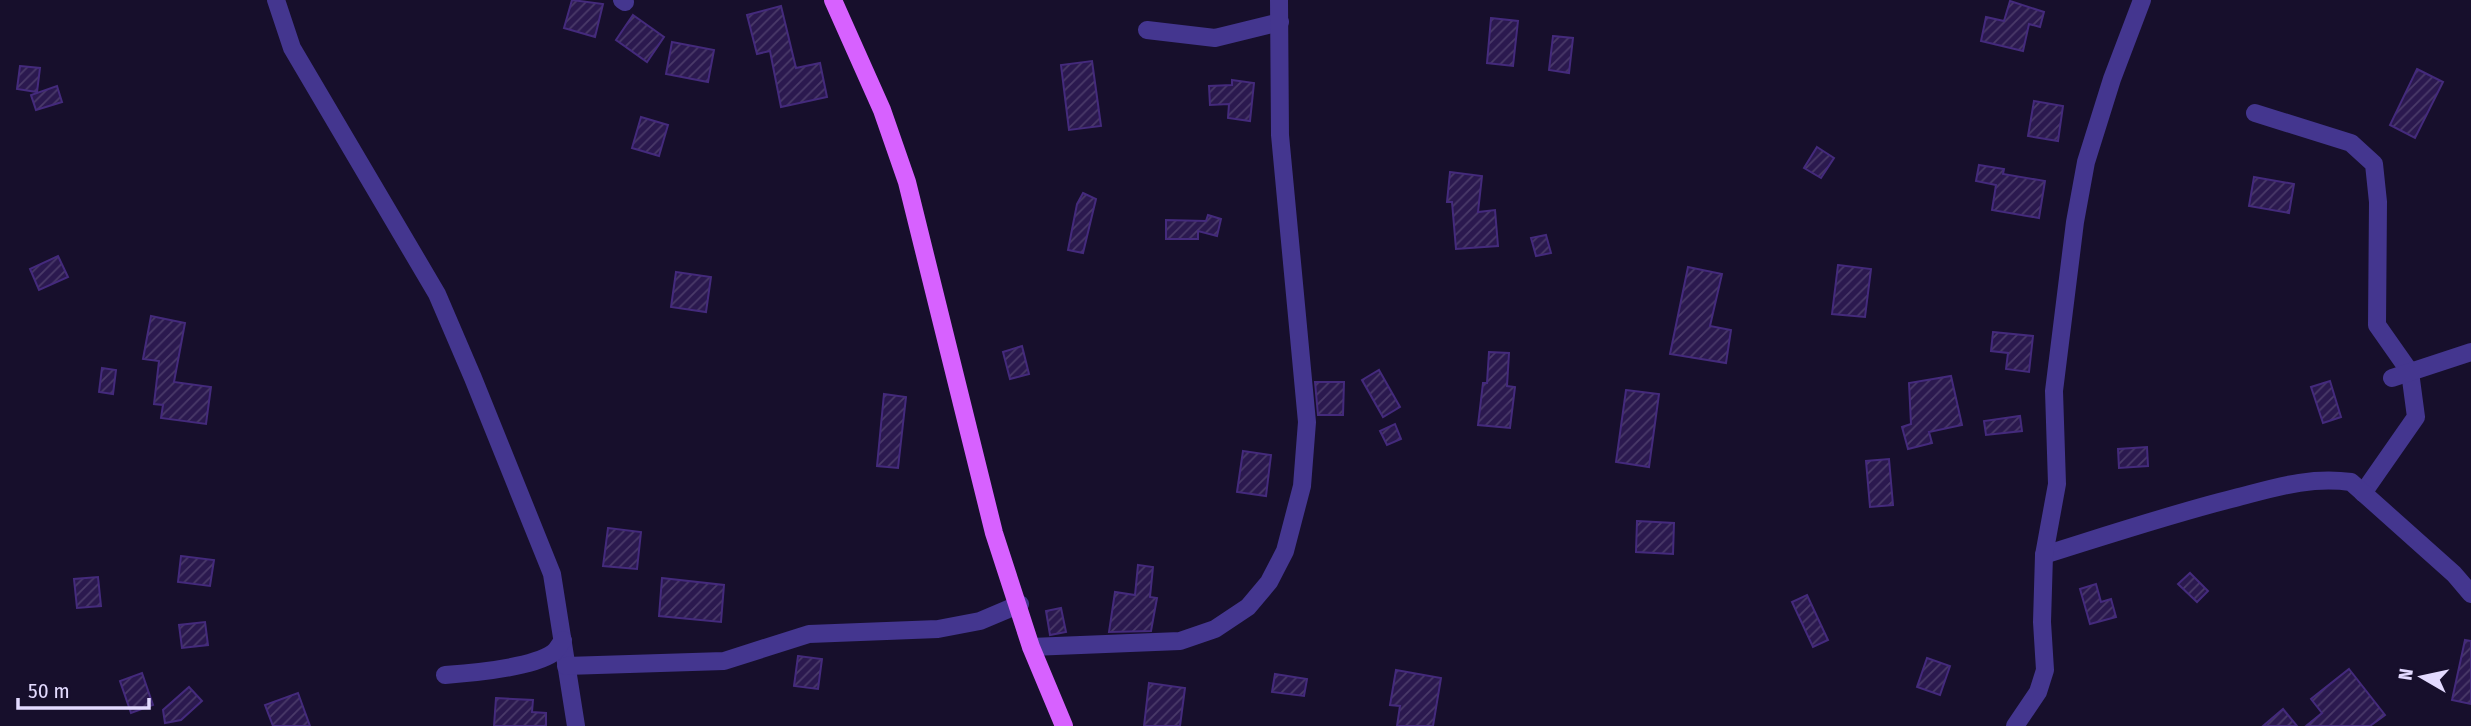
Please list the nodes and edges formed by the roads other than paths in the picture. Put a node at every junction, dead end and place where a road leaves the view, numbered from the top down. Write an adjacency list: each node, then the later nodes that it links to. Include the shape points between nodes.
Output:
1 (275, 0): 15 (street, via 292,48 437,294 552,574)
2 (833, 0): 14 (main road, via 882,110 907,182 966,429 994,533)
3 (1279, 0): 5 (street)
4 (2142, 0): 12 (street, via 2090,150 2076,222 2054,391 2057,484)
5 (1280, 22): 6 (street, via 1215,38); 16 (street, via 1280,135 1307,422 1302,486 1285,551 1269,582 1248,607 1215,629 1180,641)
6 (1147, 30)
7 (2255, 113): 9 (street, via 2351,143 2374,164 2377,325)
8 (2471, 352): 9 (street)
9 (2410, 372): 10 (street); 11 (street, via 2416,417)
10 (2392, 378)
11 (2363, 493): 12 (street, via 2351,482 2304,480 2186,510); 13 (street)
12 (2044, 555): 21 (street, via 2045,670 2038,692)
13 (2471, 594)
14 (1020, 604): 16 (main road); 17 (street, via 980,621 938,629 809,634 724,661)
15 (563, 640): 17 (street); 18 (street, via 554,653 517,665)
16 (1031, 647): 20 (main road)
17 (566, 666): 19 (street)
18 (445, 676)
19 (576, 726)
20 (1063, 726)
21 (2015, 726)

